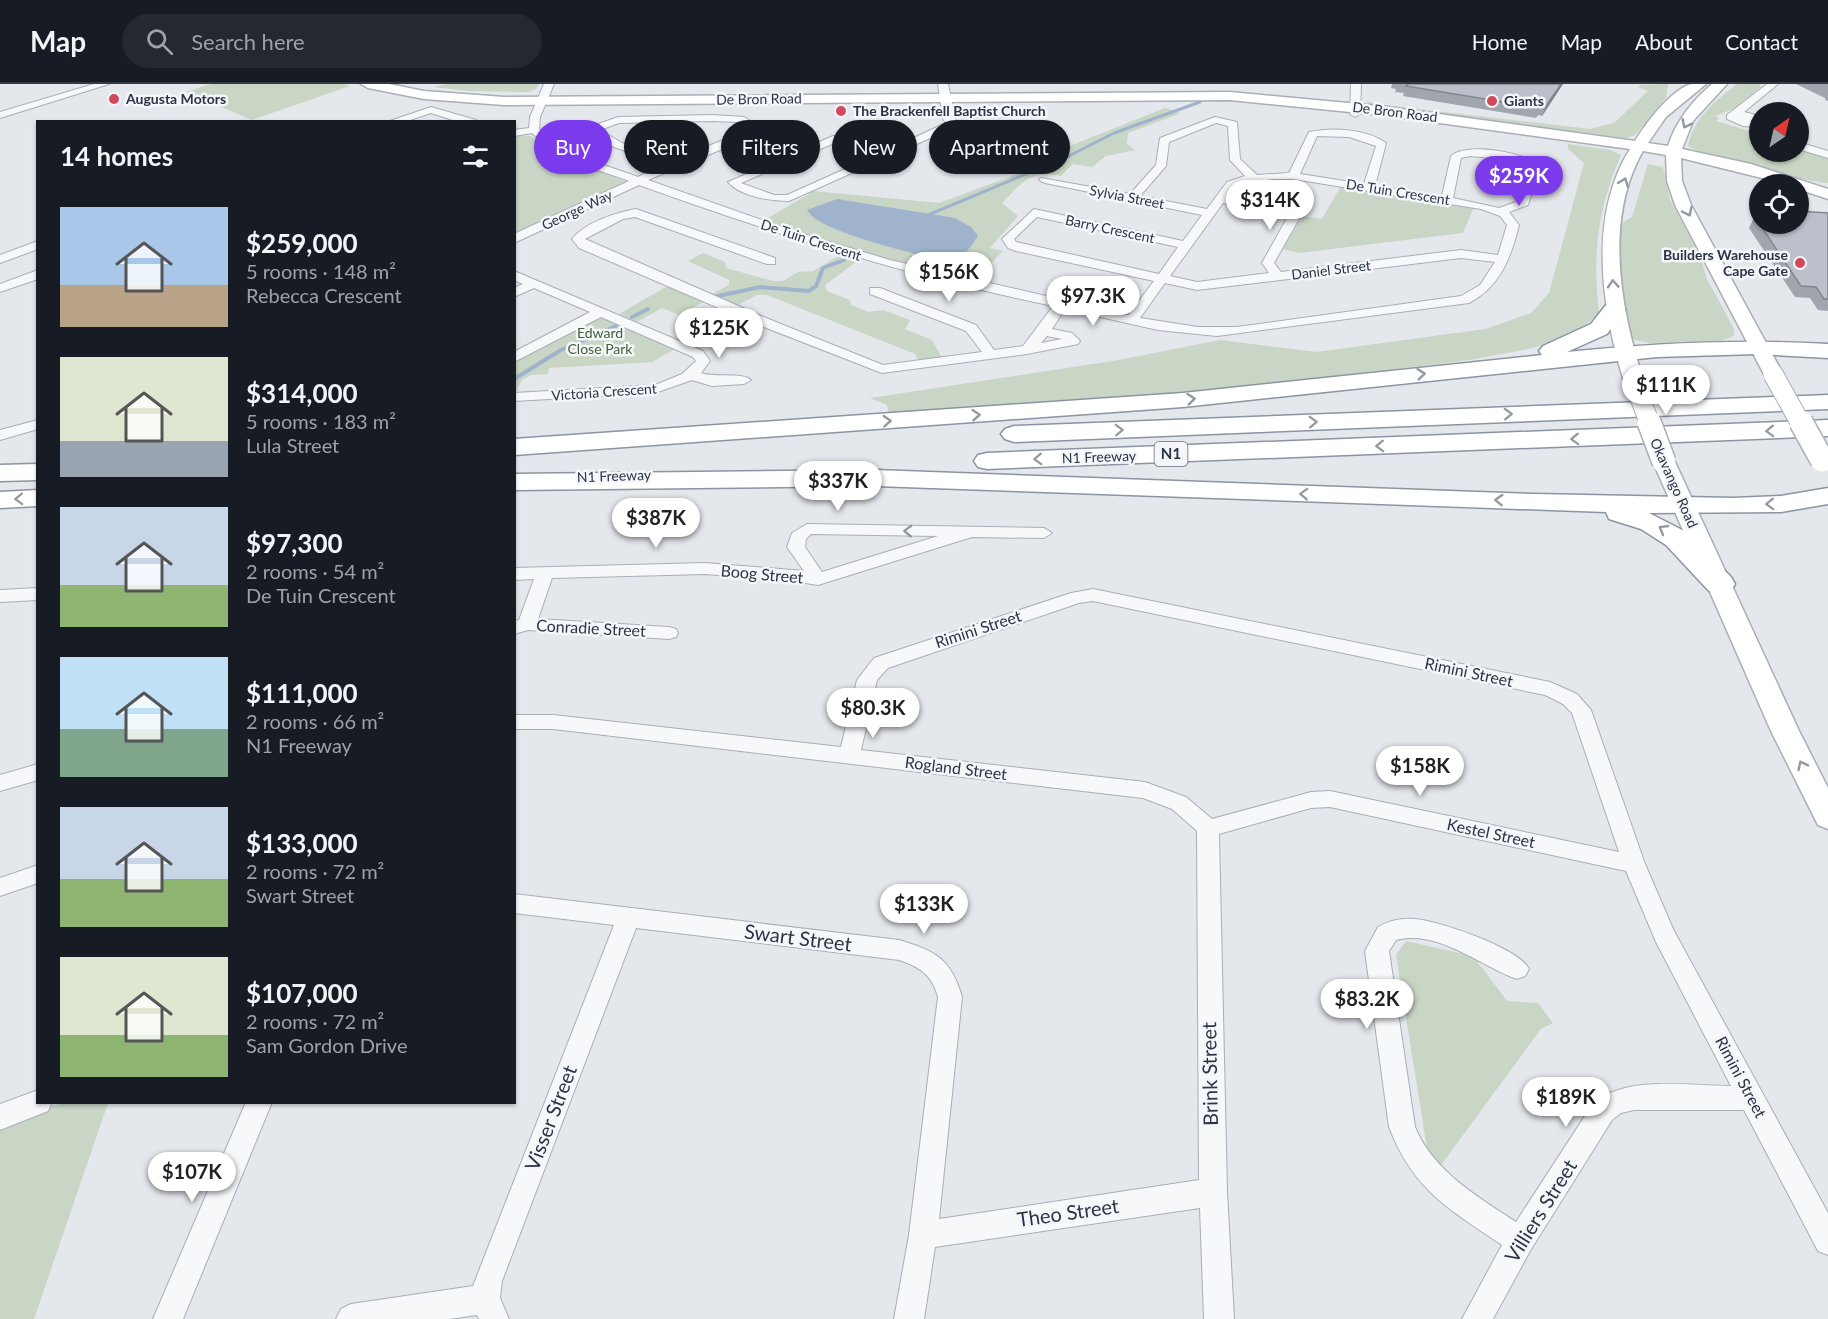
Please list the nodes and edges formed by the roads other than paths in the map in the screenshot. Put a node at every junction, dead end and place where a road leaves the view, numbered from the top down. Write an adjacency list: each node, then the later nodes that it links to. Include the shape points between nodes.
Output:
1 (104, 84): 15 (street)
2 (369, 84): 11 (main road, De Bron Road, via 448,98)
3 (549, 84): 11 (street)
4 (1356, 84): 13 (street)
5 (1674, 84): 21 (main road, via 1674,96)
6 (1699, 84): 21 (main road, Okavango Road)
7 (1720, 84): 29 (main road, one-way to 29, via 1685,122)
8 (1773, 84): 14 (street)
9 (1784, 84): 12 (street)
10 (944, 90): 11 (main road, De Bron Road); 13 (main road, De Bron Road, via 1148,95); 25 (street, via 948,119 953,124)
11 (542, 101): 23 (street, via 533,122)
12 (1760, 102)
13 (1355, 111): 26 (main road, De Bron Road)
14 (1735, 114): 16 (street); 20 (street, via 1733,120)
15 (0, 115)
16 (1749, 118)
17 (398, 120): 18 (street, via 431,110)
18 (465, 120)
19 (1749, 122): 20 (street)
20 (1743, 123): 22 (street)
21 (1652, 124): 26 (main road, Okavango Road)
22 (1749, 125)
23 (534, 130): 24 (street)
24 (516, 133)
25 (917, 141)
26 (1639, 147): 29 (main road, De Bron Road); 68 (main road, Okavango Road, one-way to 26, via 1611,238 1620,192)
27 (1809, 147): 30 (street)
28 (892, 152): 28 (street, via 785,198 773,198 734,182 837,138 854,139)
29 (1674, 154): 34 (main road, De Bron Road); 71 (main road, one-way to 71, via 1674,178 1685,209)
30 (1828, 154)
31 (674, 164): 31 (street, George Way, via 618,145 596,134 594,129 618,120 712,118 740,119 757,128)
32 (612, 171): 37 (street, De Tuin Crescent)
33 (652, 174): 37 (street, George Way)
34 (1749, 174)
35 (1293, 176): 36 (street, De Tuin Crescent); 41 (street, De Tuin Crescent); 41 (street, via 1313,134 1367,138 1382,145)
36 (1254, 178): 45 (street, via 1235,160 1233,124 1215,120 1164,140 1160,168); 46 (street, De Tuin Crescent, via 1232,183)
37 (639, 180): 50 (street, De Tuin Crescent); 53 (street, George Way)
38 (1045, 180): 45 (street, Sylvia Street)
39 (1809, 186): 40 (main road)
40 (1828, 186)
41 (1369, 188): 47 (street, De Tuin Crescent)
42 (1809, 190): 44 (main road)
43 (1809, 194): 48 (main road)
44 (1828, 194)
45 (1132, 198): 51 (street, Sylvia Street)
46 (1220, 199): 51 (street, De Tuin Crescent); 61 (street, via 1284,212 1294,218 1268,263)
47 (1447, 199): 49 (street, De Tuin Crescent); 49 (street, via 1459,153 1531,162 1535,167 1524,203)
48 (1828, 202)
49 (1499, 212): 57 (street, De Tuin Crescent, via 1513,225)
50 (730, 213): 52 (street); 67 (street, De Tuin Crescent, via 893,265)
51 (1210, 213): 54 (street, De Tuin Crescent)
52 (692, 232): 58 (street); 78 (street, via 632,213 578,239 689,291 882,369)
53 (516, 238)
54 (1186, 245): 62 (street, De Tuin Crescent); 62 (street, Barry Crescent, via 1029,212 1008,241)
55 (36, 246): 56 (street)
56 (0, 259)
57 (1501, 259): 61 (street, Daniel Street, via 1461,254); 70 (street, De Tuin Crescent, via 1486,289 1445,304 1224,332)
58 (771, 261)
59 (36, 275): 64 (street)
60 (516, 276): 63 (street)
61 (1278, 277): 62 (street, Daniel Street, via 1200,286)
62 (1161, 279): 70 (street, De Tuin Crescent)
63 (534, 283): 66 (street); 69 (street)
64 (0, 288)
65 (875, 291): 78 (street, via 971,328)
66 (516, 292)
67 (1061, 304): 70 (street, De Tuin Crescent); 72 (street)
68 (1614, 310): 77 (main road, Okavango Road); 80 (highway, via 1599,329 1577,342)
69 (600, 312): 79 (street); 81 (street, via 700,356 701,366)
70 (1132, 319)
71 (1745, 323): 73 (main road); 75 (highway, via 1773,342)
72 (1044, 331): 74 (street); 74 (street, via 1073,341)
73 (1757, 347): 75 (highway); 77 (highway); 90 (main road, bridge)
74 (1027, 350): 78 (street)
75 (1801, 350): 76 (highway)
76 (1828, 351)
77 (1624, 354): 80 (highway); 99 (main road, Okavango Road, bridge)
78 (991, 355)
79 (516, 357)
80 (1506, 365): 88 (highway, one-way to 80, via 1183,400)
81 (689, 374): 82 (street, via 708,382); 83 (street, Victoria Crescent, via 655,389)
82 (744, 380)
83 (516, 398)
84 (1828, 402): 89 (highway, N1 Freeway / N1, one-way to 84)
85 (36, 425): 87 (street)
86 (1828, 428): 93 (highway, N1 Freeway / N1, one-way to 93)
87 (0, 435)
88 (516, 447)
89 (516, 454)
90 (1825, 466)
91 (36, 472): 92 (highway)
92 (0, 473)
93 (516, 481)
94 (516, 481): 98 (highway, one-way to 94, via 875,478)
95 (1828, 496): 99 (highway, one-way to 99, via 1781,504)
96 (36, 498): 97 (highway, one-way to 97)
97 (0, 500)
98 (1533, 502): 99 (highway); 105 (highway, one-way to 98, via 1686,544 1653,524 1622,513)
99 (1683, 504): 105 (main road, Okavango Road)
100 (967, 533): 101 (street); 104 (street, Boog Street); 104 (street, one-way to 104, via 807,529 798,537 796,547)
101 (1044, 533)
102 (545, 573): 103 (street, Boog Street); 104 (street, Boog Street, via 675,567); 108 (street)
103 (516, 574)
104 (818, 579)
105 (1720, 584): 114 (main road, Okavango Road, one-way to 105)
106 (36, 594): 107 (street)
107 (0, 596)
108 (521, 626): 109 (street, Conradie Street)
109 (669, 633)
110 (516, 722): 111 (street, Rogland Street, via 553,722)
111 (849, 756): 115 (street, Rogland Street, via 1145,790 1179,803); 116 (street, Rimini Street, via 867,680 881,663 1077,597 1094,595 1550,689 1581,710)
112 (36, 773): 113 (street)
113 (0, 783)
114 (1828, 817)
115 (1208, 828): 116 (street, Kestel Street, via 1311,800 1330,799); 126 (street, Brink Street)
116 (1634, 864): 122 (street, Rimini Street, via 1664,935)
117 (36, 875): 118 (street)
118 (0, 887)
119 (516, 903): 120 (street, Swart Street)
120 (629, 917): 127 (street, Swart Street, via 899,950 936,966 946,979 950,997); 130 (street, Visser Street, via 488,1281)
121 (1517, 969): 128 (street, via 1476,946 1415,929 1388,933 1377,951 1402,1127 1411,1149 1453,1193)
122 (1752, 1098): 128 (street, Villiers Street, via 1634,1098 1615,1102 1603,1111); 129 (street, Rimini Street)
123 (36, 1103): 125 (street)
124 (258, 1104): 131 (street)
125 (0, 1117)
126 (1213, 1192): 127 (street, Theo Street); 134 (street, Brink Street)
127 (923, 1234): 133 (street, Swart Street)
128 (1520, 1241): 135 (street, Villiers Street)
129 (1828, 1241)
130 (490, 1309): 132 (street)
131 (168, 1319)
132 (351, 1319)
133 (909, 1319)
134 (1219, 1319)
135 (1477, 1319)

